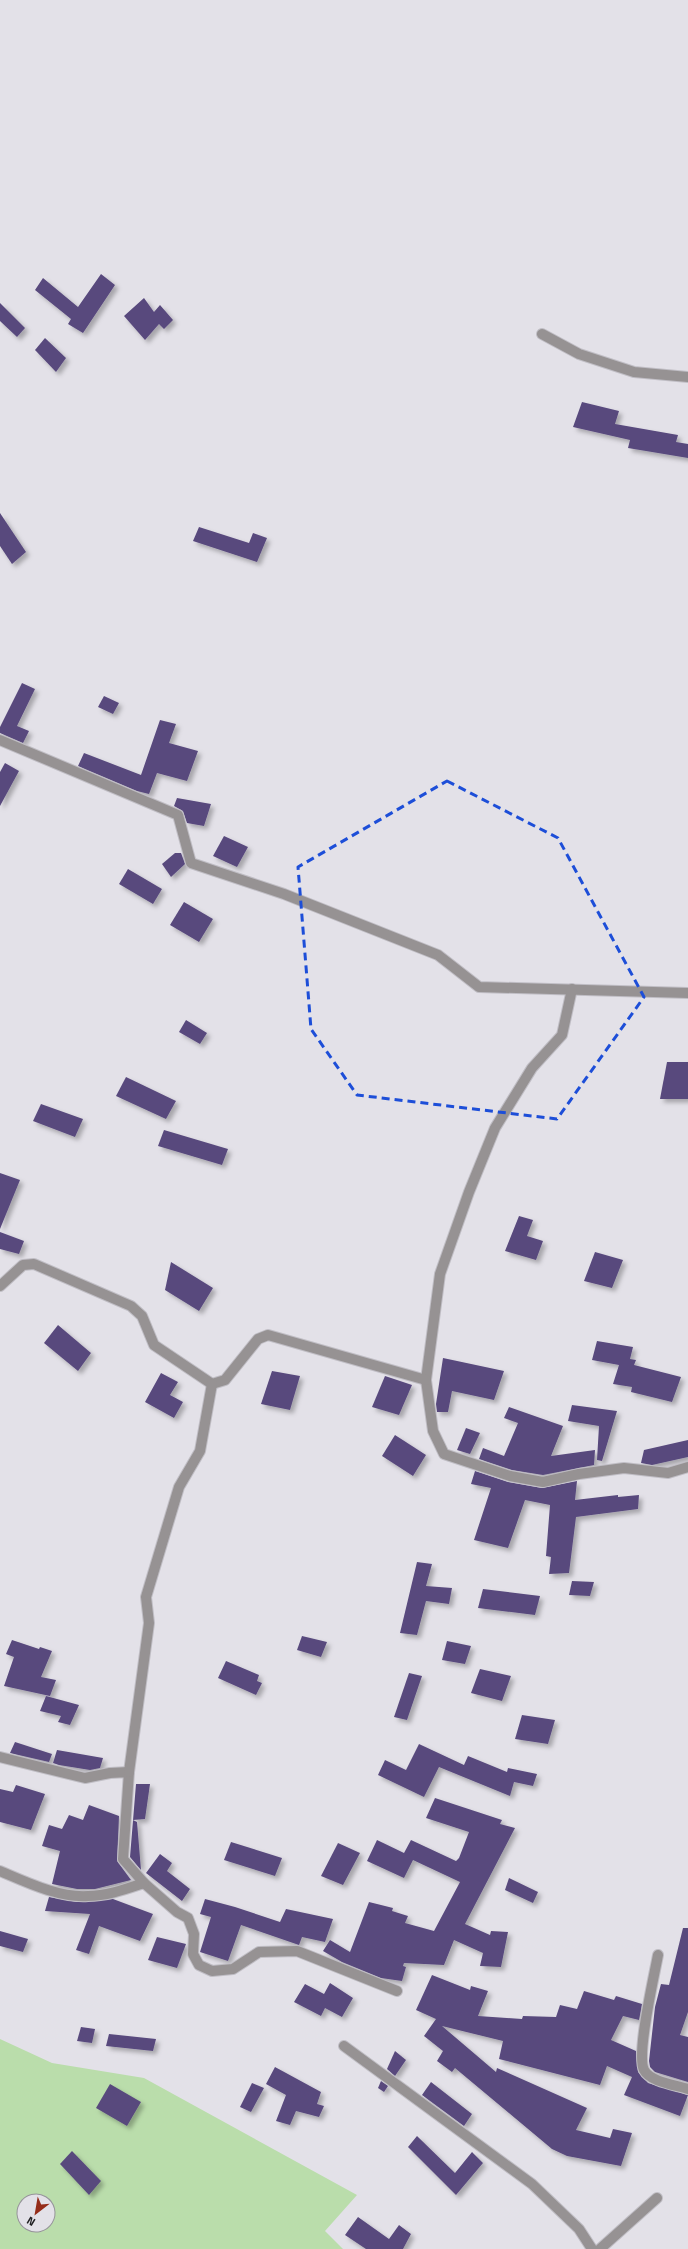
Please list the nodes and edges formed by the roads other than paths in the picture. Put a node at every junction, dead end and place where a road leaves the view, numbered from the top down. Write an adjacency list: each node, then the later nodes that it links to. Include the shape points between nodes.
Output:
1 (542, 334): 2 (street, via 579,354 634,372)
2 (688, 377)
3 (0, 740): 4 (street, via 178,815 191,863 284,894 438,955 479,987)
4 (572, 990): 5 (street); 7 (street, via 562,1035 532,1068 496,1128 469,1192 440,1274)
5 (688, 993)
6 (0, 1286): 8 (street, via 23,1265 34,1264 131,1306 142,1316 154,1345)
7 (426, 1380): 8 (street, via 268,1335 258,1339 225,1380); 9 (street, via 433,1431 444,1454 466,1462 510,1476 543,1482 624,1468 668,1473)
8 (212, 1384): 11 (street, via 200,1451 179,1488 146,1597 149,1623)
9 (688, 1467)
10 (0, 1758): 11 (street, via 85,1778)
11 (129, 1772): 13 (street, via 123,1860)
12 (0, 1871): 13 (street, via 42,1889 86,1897 110,1894)
13 (144, 1883): 15 (street, via 177,1912 188,1918 194,1934 193,1954 199,1965 212,1971 233,1969 259,1952 297,1951)
14 (658, 1955): 17 (street, via 642,2036 644,2070 653,2078)
15 (397, 1991)
16 (344, 2046): 19 (street, via 532,2184 579,2229)
17 (688, 2089)
18 (657, 2198): 20 (street)
19 (592, 2249)
20 (600, 2249)

